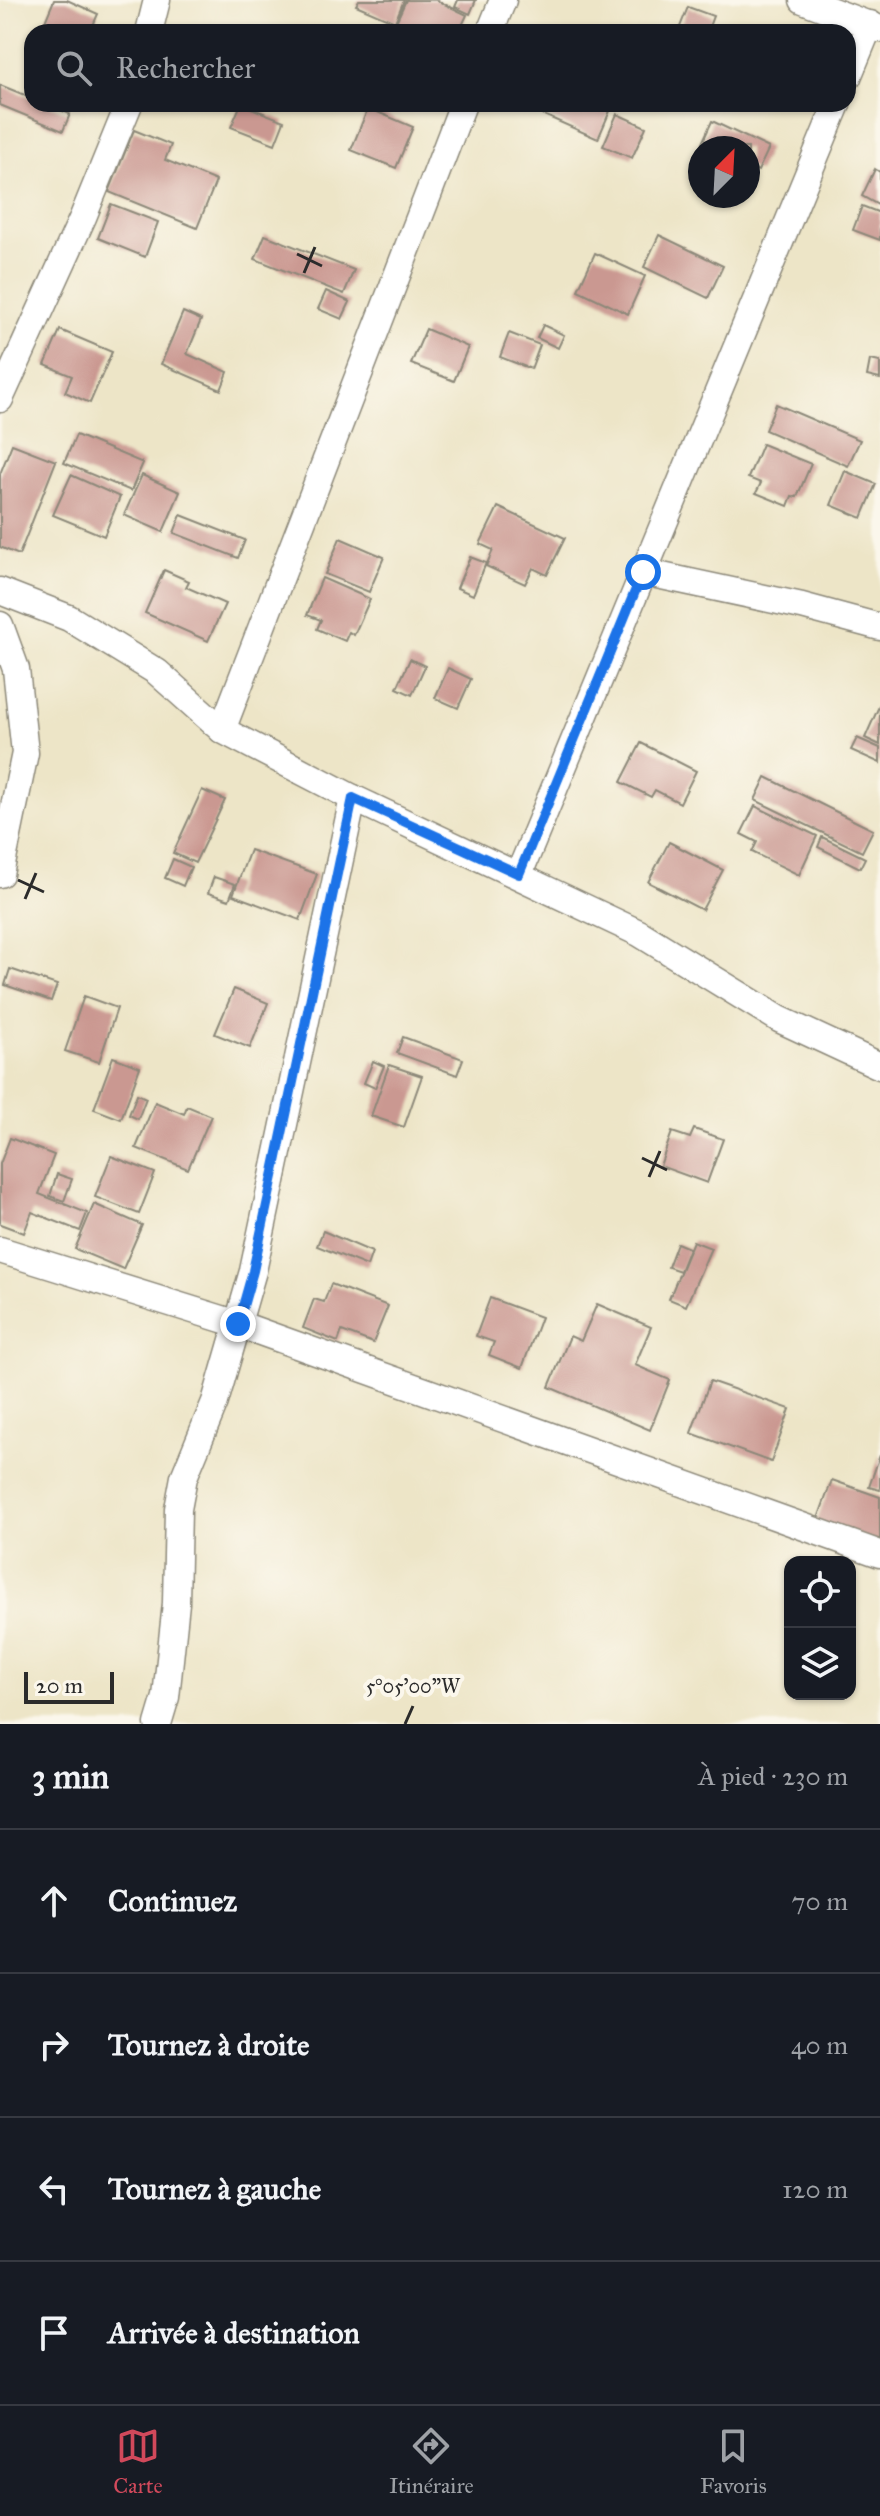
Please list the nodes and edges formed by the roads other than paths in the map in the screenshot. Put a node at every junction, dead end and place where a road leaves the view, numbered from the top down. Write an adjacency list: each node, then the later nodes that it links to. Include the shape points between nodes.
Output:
1 (157, 0): 4 (street)
2 (503, 0): 5 (street)
3 (803, 0): 6 (street)
4 (151, 24)
5 (493, 24)
6 (875, 27): 7 (street)
7 (856, 62)
8 (126, 112): 11 (street)
9 (460, 112): 16 (street)
10 (834, 112): 12 (street)
11 (0, 399)
12 (643, 572): 15 (street); 19 (street)
13 (0, 591): 16 (street, via 69,618 157,672)
14 (0, 625): 18 (street, via 16,669 25,753)
15 (880, 627)
16 (222, 730): 17 (street)
17 (353, 798): 19 (street); 22 (street)
18 (0, 874)
19 (519, 874): 20 (street, via 639,933 779,1019)
20 (880, 1066)
21 (0, 1250): 22 (street)
22 (238, 1324): 23 (street); 24 (street, via 215,1402 184,1477 176,1603)
23 (880, 1554)
24 (158, 1724)

